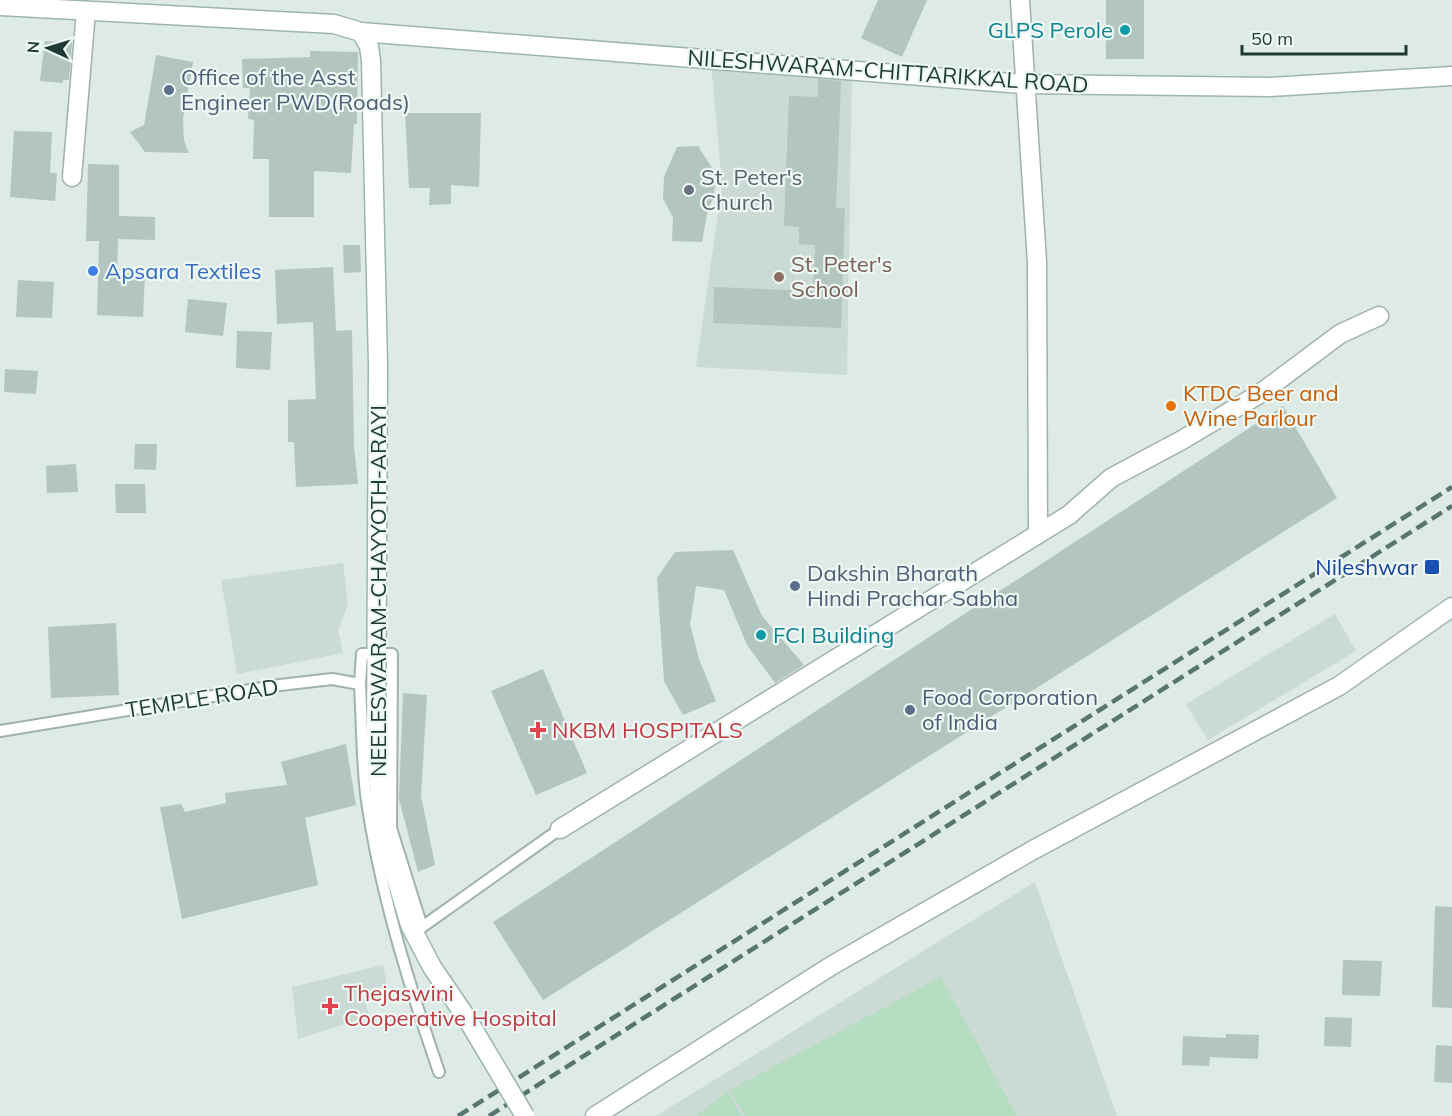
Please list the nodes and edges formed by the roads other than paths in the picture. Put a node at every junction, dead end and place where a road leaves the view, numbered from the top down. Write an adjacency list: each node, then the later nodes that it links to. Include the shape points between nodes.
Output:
1 (1020, 0): 6 (street)
2 (0, 6): 3 (street, NILESHWARAM-CHITTARIKKAL ROAD)
3 (86, 11): 4 (street, NILESHWARAM-CHITTARIKKAL ROAD, via 334,24); 7 (street)
4 (361, 32): 6 (street, NILESHWARAM-CHITTARIKKAL ROAD); 11 (street, NEELESWARAM-CHAYYOTH-ARAYI, via 371,61 378,365)
5 (1452, 76): 6 (street, NILESHWARAM-CHITTARIKKAL ROAD, via 1270,87)
6 (1023, 84): 9 (street, via 1037,262)
7 (72, 177)
8 (1379, 316): 9 (street, via 1340,334 1261,393 1182,441 1111,478 1069,515)
9 (1038, 534): 14 (street)
10 (1452, 607): 17 (street, via 1339,686 1033,850 851,955)
11 (377, 652): 12 (lane, via 362,654); 14 (lane, via 392,654 391,828 422,927); 16 (street, NEELESWARAM-CHAYYOTH-ARAYI, bridge, via 376,744 383,834 410,925)
12 (360, 684): 13 (lane, TEMPLE ROAD, via 332,679 280,685); 15 (lane, via 366,794 414,1000)
13 (0, 731)
14 (560, 829)
15 (439, 1072)
16 (525, 1116)
17 (596, 1116)

